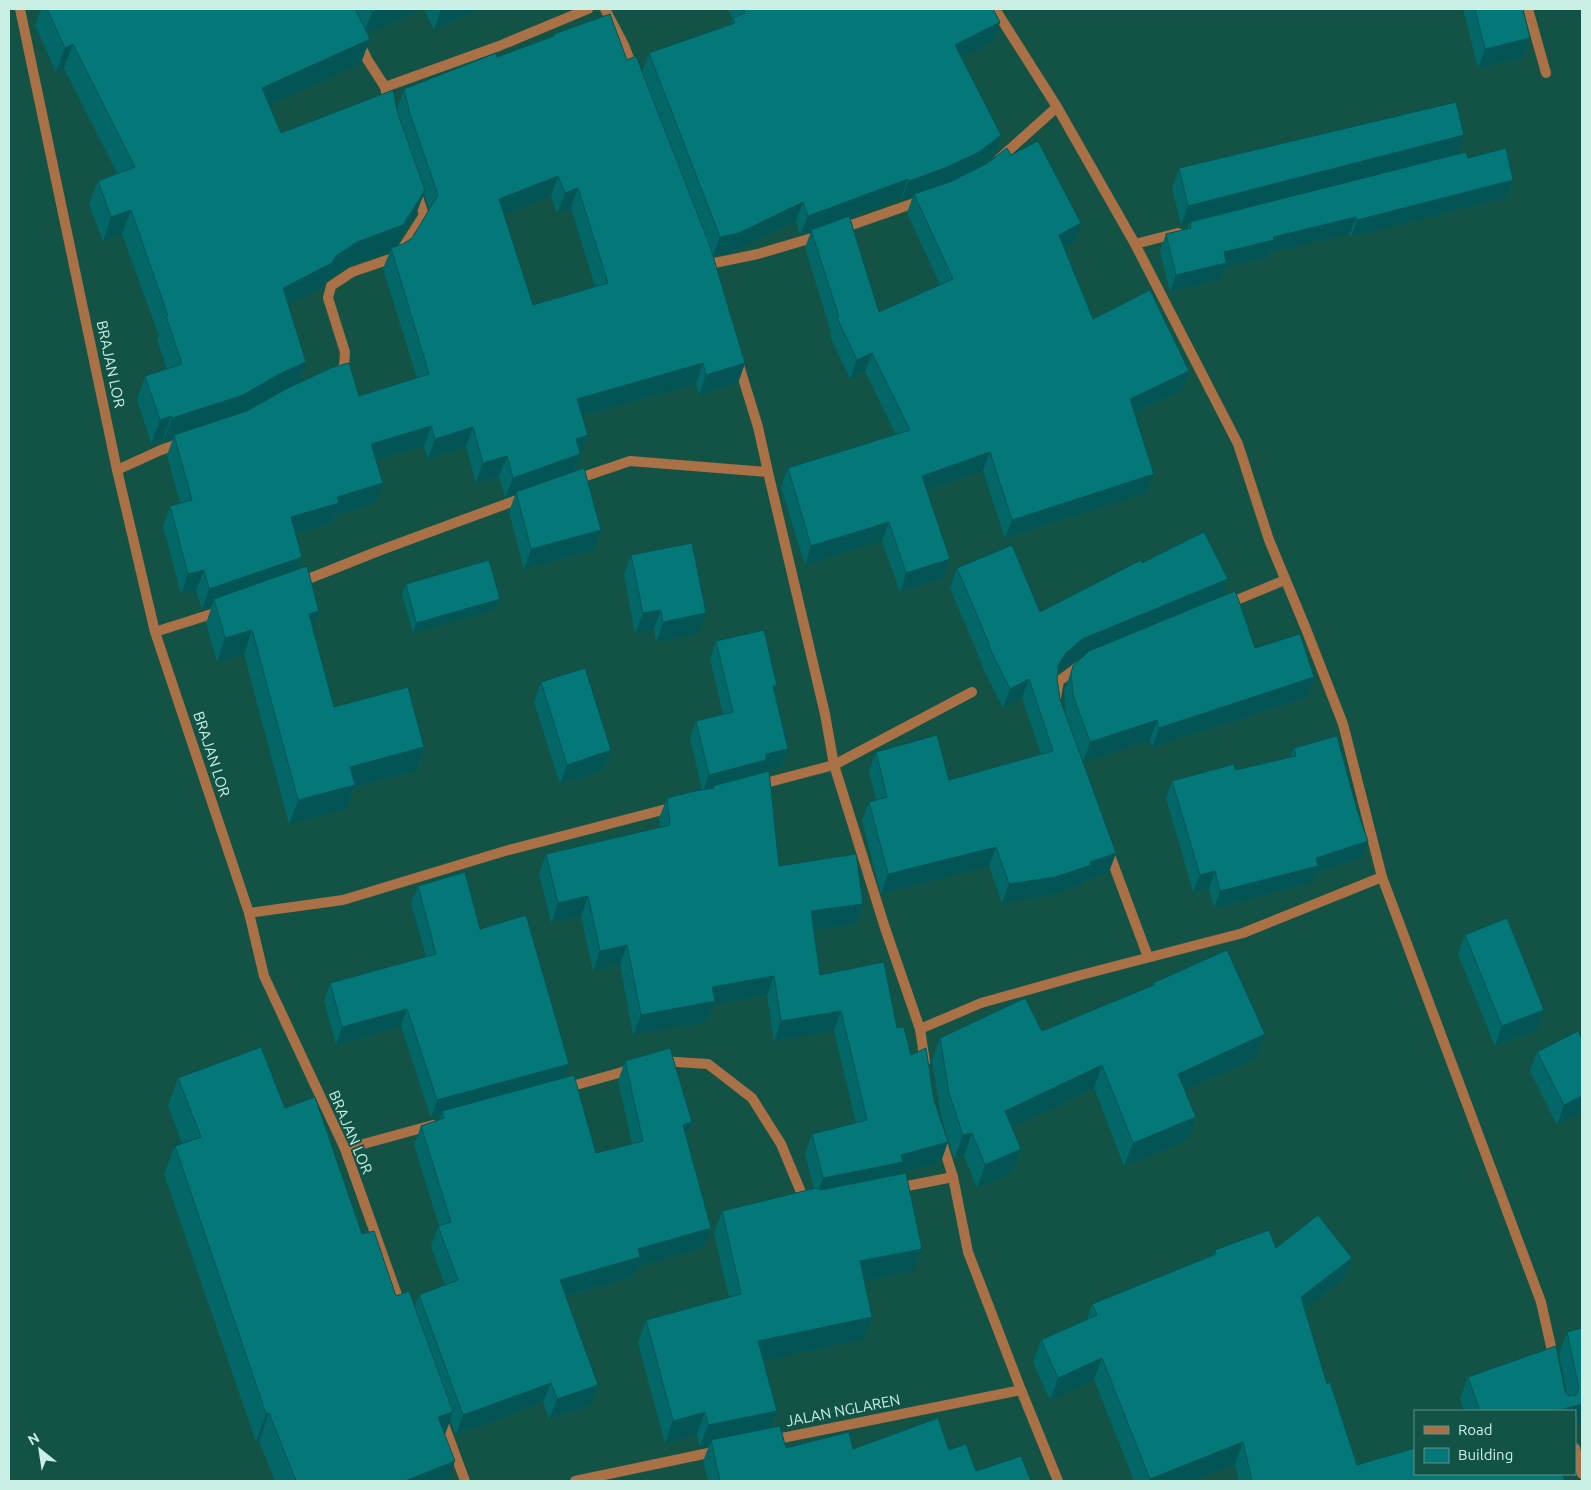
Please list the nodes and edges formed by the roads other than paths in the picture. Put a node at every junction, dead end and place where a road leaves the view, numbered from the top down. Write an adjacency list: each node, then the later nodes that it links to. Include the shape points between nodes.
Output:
1 (20, 9): 21 (street, BRAJAN LOR)
2 (588, 9): 9 (street, via 499,46)
3 (605, 9): 8 (street)
4 (995, 9): 10 (street)
5 (1528, 9): 7 (street)
6 (355, 34): 9 (street)
7 (1546, 73)
8 (638, 82)
9 (385, 87): 11 (street)
10 (1057, 107): 12 (street); 16 (street)
11 (392, 120)
12 (990, 166)
13 (412, 180): 19 (street, via 424,215 399,254 352,272 332,286 328,298 346,352 344,366)
14 (932, 197): 17 (street, via 800,243)
15 (1193, 230): 16 (street)
16 (1135, 244): 25 (street, via 1238,444)
17 (708, 264)
18 (736, 354): 22 (street)
19 (332, 377)
20 (190, 440): 21 (street)
21 (117, 470): 29 (street, BRAJAN LOR)
22 (768, 472): 23 (street, via 630,461); 33 (street)
23 (564, 484)
24 (536, 494): 26 (street)
25 (1285, 580): 28 (street); 37 (street, via 1343,724)
26 (291, 586)
27 (228, 608): 29 (street)
28 (1213, 610)
29 (155, 632): 38 (street, BRAJAN LOR)
30 (1096, 658): 32 (street, via 1078,665 1059,681 1056,694)
31 (972, 692): 33 (street)
32 (1058, 709)
33 (834, 765): 34 (street); 40 (street)
34 (749, 787)
35 (684, 804): 38 (street, via 505,851 343,900)
36 (1103, 837): 39 (street)
37 (1382, 877): 39 (street, via 1243,933); 50 (street, via 1541,1302)
38 (249, 913): 45 (street, BRAJAN LOR, via 264,976)
39 (1148, 957): 40 (street, via 981,1003)
40 (920, 1029): 41 (street)
41 (927, 1073)
42 (556, 1090): 48 (street, via 662,1061 708,1064 752,1098 782,1144 804,1197 812,1205)
43 (441, 1122): 45 (street)
44 (937, 1126): 46 (street)
45 (345, 1149): 49 (street, BRAJAN LOR)
46 (953, 1177): 47 (street); 51 (street, via 968,1252)
47 (887, 1190)
48 (822, 1203)
49 (405, 1315)
50 (1557, 1375)
51 (1021, 1390): 53 (street, JALAN NGLAREN); 59 (street)
52 (438, 1408): 57 (street)
53 (758, 1443)
54 (729, 1449): 58 (street)
55 (1576, 1452): 56 (street)
56 (1582, 1474)
57 (465, 1481)
58 (575, 1481)
59 (1058, 1481)

